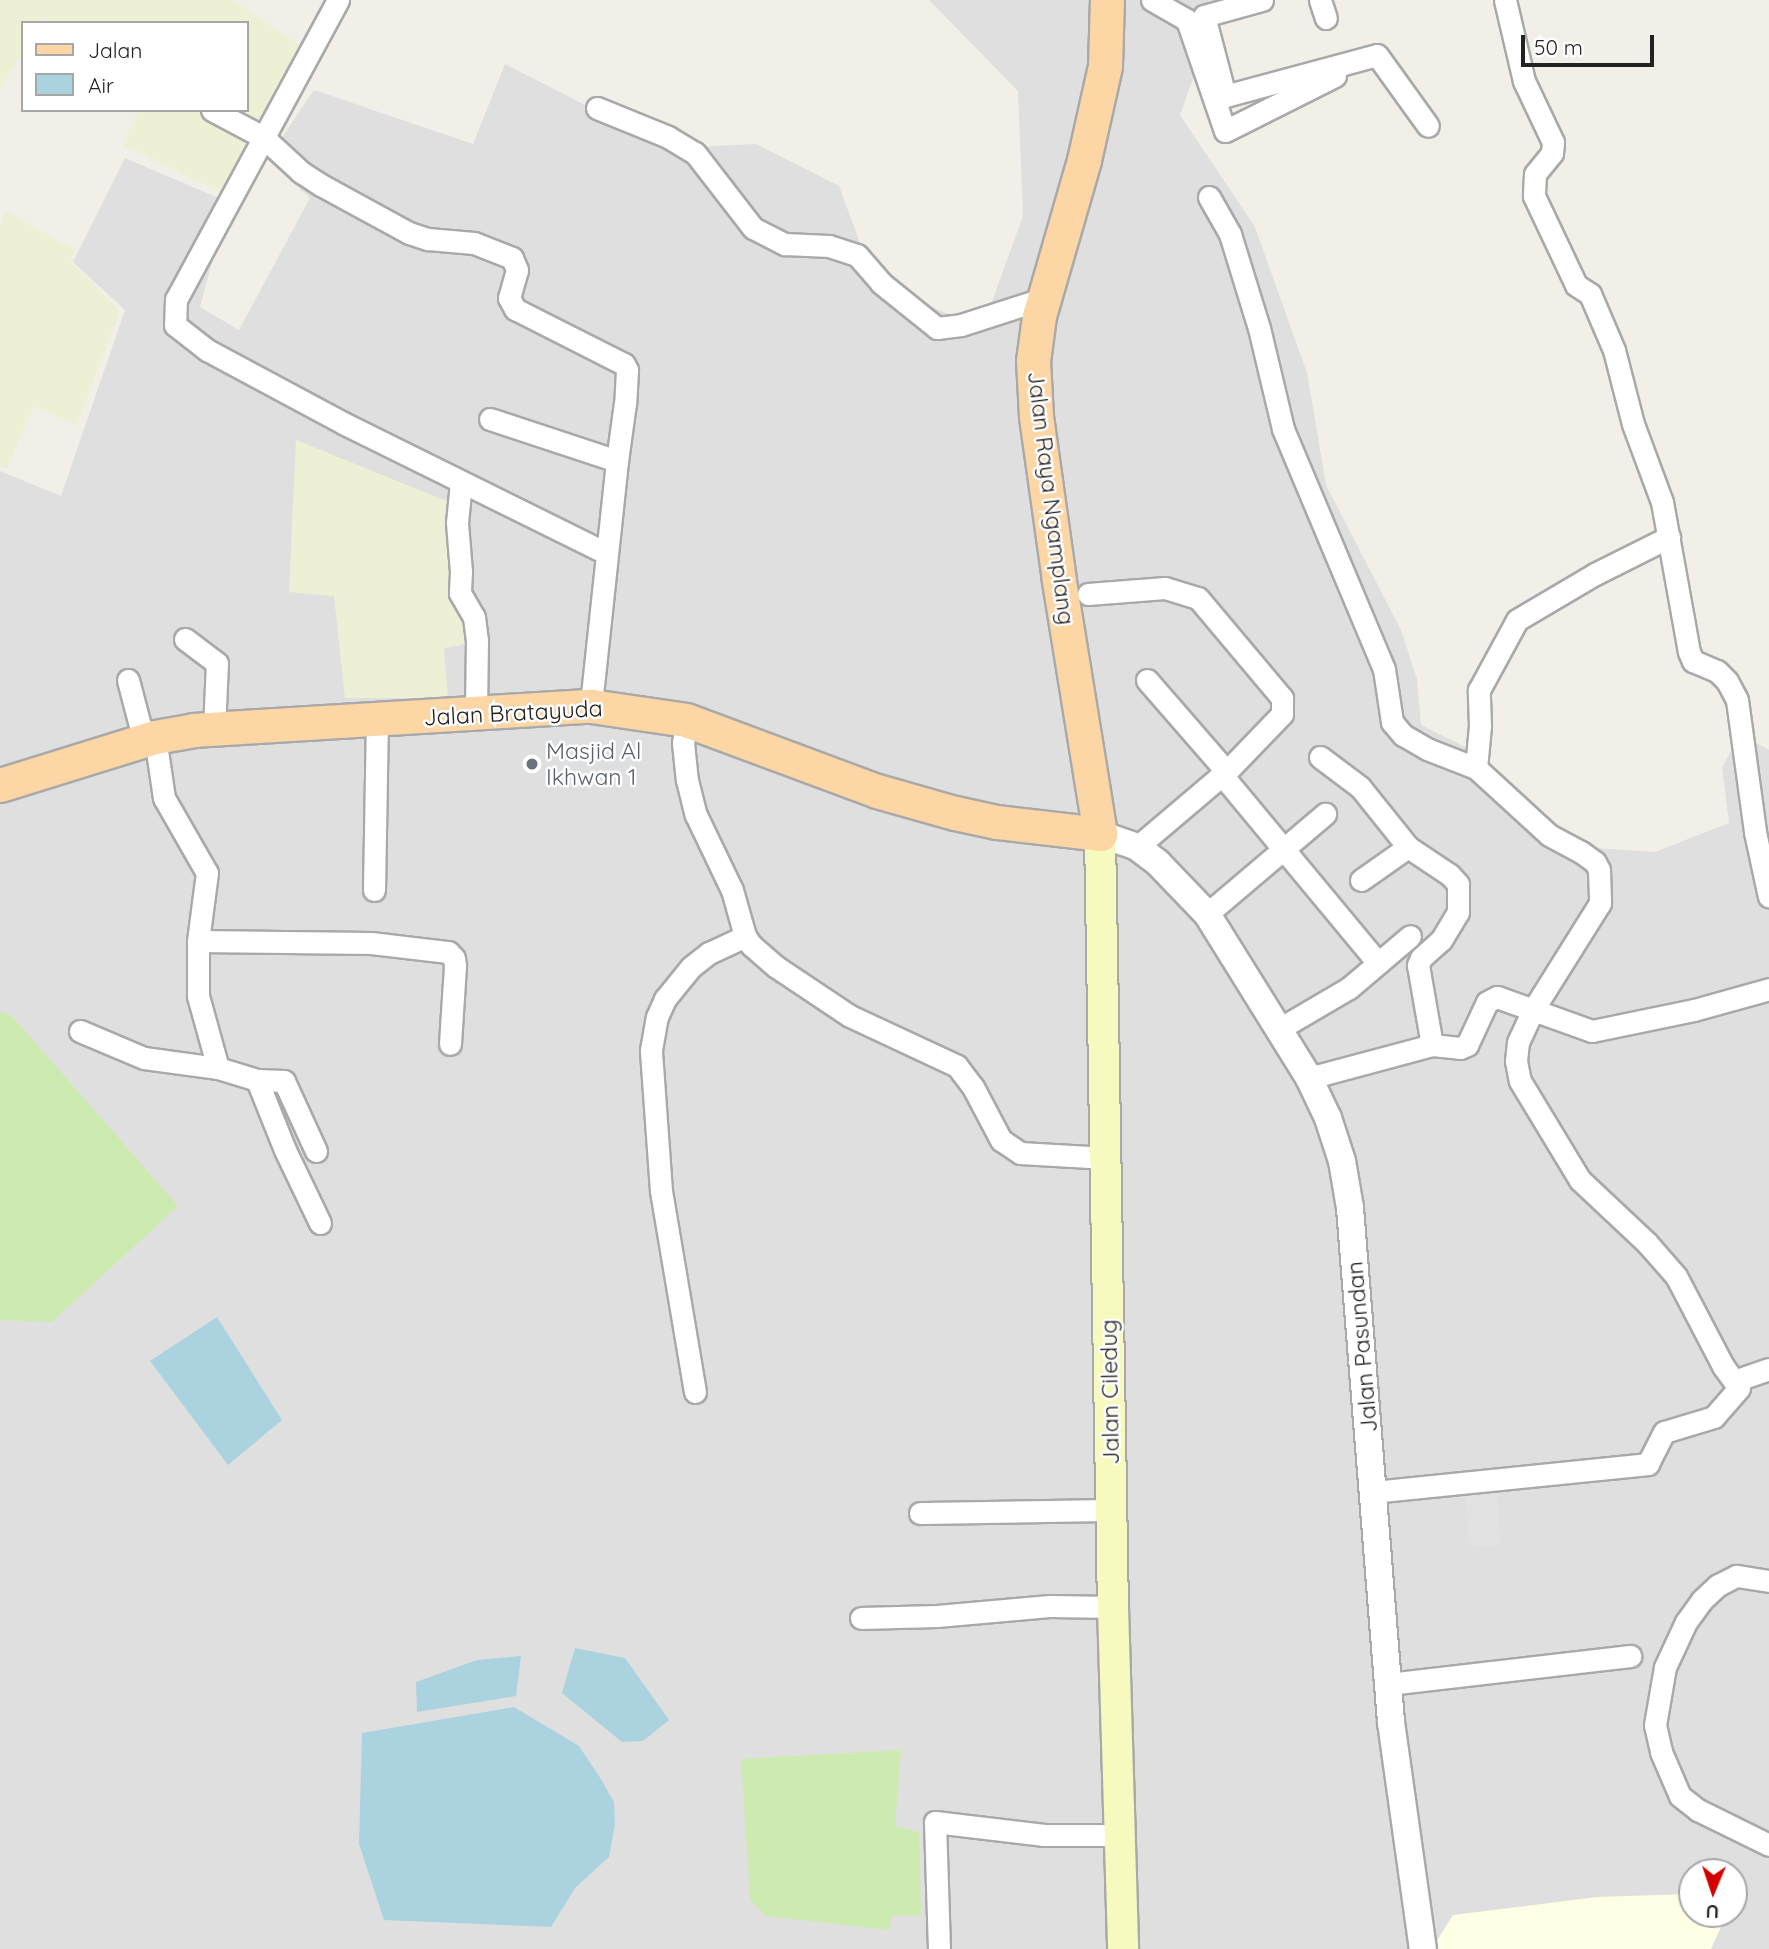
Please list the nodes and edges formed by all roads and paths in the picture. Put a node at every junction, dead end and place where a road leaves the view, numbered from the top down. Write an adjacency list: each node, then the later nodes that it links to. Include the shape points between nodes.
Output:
1 (338, 0): 12 (street)
2 (1152, 0): 6 (street)
3 (1262, 0): 6 (street)
4 (1505, 0): 18 (street, via 1524,81 1553,142 1552,153 1535,174 1534,196 1574,281 1590,294 1614,350 1633,424 1662,502)
5 (1108, 10): 14 (main road, Jalan Raya Ngamplang, via 1106,54 1084,160)
6 (1196, 18): 8 (street)
7 (1377, 55): 8 (street); 8 (street, via 1225,131); 11 (street)
8 (1218, 97)
9 (597, 108): 14 (street, via 695,153 760,232 785,244 829,246 857,255 881,284 937,328 961,325)
10 (216, 112): 12 (street)
11 (1428, 126)
12 (263, 137): 16 (street, via 321,186 409,233 474,243 512,258 517,270 509,298 515,309 624,364 625,404); 17 (street, via 176,299 173,321 177,328 207,350)
13 (1209, 197): 31 (street, via 1230,234 1283,429 1384,669 1392,722 1403,735 1427,749)
14 (1045, 298): 35 (main road, Jalan Raya Ngamplang, via 1034,338 1036,415)
15 (491, 419): 16 (street)
16 (617, 461): 19 (street)
17 (461, 481): 19 (street); 25 (street, via 457,523 460,593 474,617 478,640)
18 (1668, 537): 31 (street, via 1517,620 1479,690); 41 (street, via 1693,662 1717,670 1737,700)
19 (606, 553): 24 (street)
20 (1088, 594): 32 (street, via 1165,588 1198,598 1282,698 1282,714)
21 (185, 639): 28 (street, via 217,663)
22 (128, 680): 29 (street)
23 (1147, 680): 32 (street)
24 (591, 706): 25 (main road, Jalan Bratayuda); 27 (main road, Jalan Bratayuda)
25 (475, 714): 26 (main road, Jalan Bratayuda)
26 (377, 720): 28 (main road, Jalan Bratayuda); 40 (street)
27 (686, 720): 35 (main road, Jalan Bratayuda, via 916,802 997,822); 43 (street, via 683,743 696,815 732,890)
28 (214, 728): 29 (main road, Jalan Bratayuda)
29 (149, 739): 33 (main road, Jalan Bratayuda); 45 (street, via 164,798 207,873)
30 (1320, 757): 37 (street, via 1360,787)
31 (1476, 768): 48 (street, via 1549,835 1581,852 1599,870 1600,903)
32 (1224, 773): 36 (street); 38 (street)
33 (0, 785)
34 (1325, 814): 38 (street)
35 (1100, 834): 36 (street, Jalan Pasundan); 57 (main road, Jalan Ciledug)
36 (1137, 847): 42 (street, Jalan Pasundan, via 1160,864)
37 (1408, 847): 39 (street); 52 (street, via 1450,874 1460,895 1458,912 1418,965)
38 (1283, 850): 42 (street); 46 (street)
39 (1360, 880)
40 (374, 890)
41 (1769, 897)
42 (1207, 914): 49 (street, Jalan Pasundan)
43 (745, 936): 57 (street, via 775,966 839,1010 957,1066 1000,1140 1020,1153); 60 (street, via 709,953 673,988 657,1017 651,1050 661,1191)
44 (1410, 936): 46 (street)
45 (198, 941): 51 (street, via 371,943 447,952 455,966); 53 (street, via 198,996)
46 (1378, 963): 49 (street, via 1349,988)
47 (1769, 989): 48 (street, via 1592,1031)
48 (1524, 1006): 52 (street, via 1503,997 1489,1000 1467,1045); 61 (street, via 1516,1061 1520,1082 1580,1180 1676,1276)
49 (1279, 1029): 54 (street, Jalan Pasundan)
50 (80, 1031): 53 (street, via 144,1058)
51 (450, 1044)
52 (1432, 1045): 54 (street)
53 (218, 1068): 55 (street)
54 (1309, 1078): 62 (street, Jalan Pasundan, via 1342,1161 1350,1208)
55 (257, 1080): 56 (street, via 284,1081); 58 (street)
56 (316, 1151)
57 (1107, 1158): 63 (main road, Jalan Ciledug)
58 (320, 1223)
59 (1769, 1369): 61 (street)
60 (695, 1392)
61 (1726, 1400): 62 (street, via 1664,1432 1648,1464)
62 (1374, 1492): 69 (street, Jalan Pasundan)
63 (1112, 1510): 64 (street); 66 (main road, Jalan Ciledug)
64 (920, 1513)
65 (1769, 1581): 71 (street, via 1735,1576 1702,1600 1669,1658 1655,1725 1680,1796 1698,1810)
66 (1113, 1607): 67 (street, via 1050,1606); 70 (main road, Jalan Ciledug)
67 (862, 1618)
68 (1630, 1656): 69 (street)
69 (1388, 1684): 74 (street, Jalan Pasundan)
70 (1121, 1835): 72 (street, via 1044,1835 937,1821); 73 (main road, Jalan Ciledug)
71 (1769, 1845)
72 (939, 1949)
73 (1123, 1949)
74 (1423, 1949)

